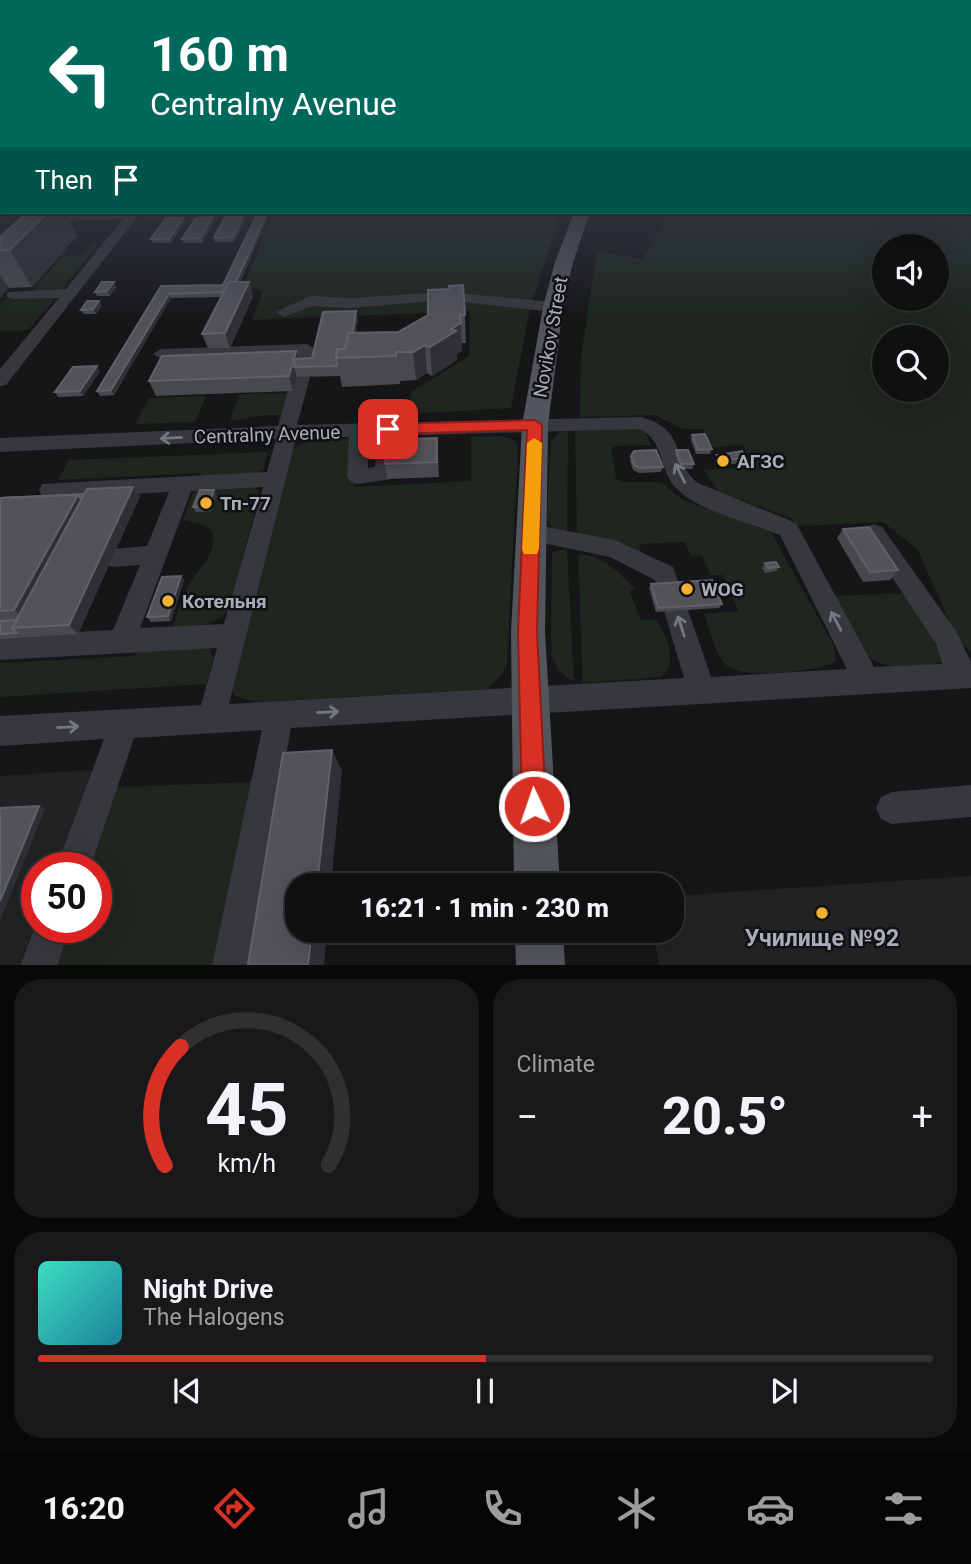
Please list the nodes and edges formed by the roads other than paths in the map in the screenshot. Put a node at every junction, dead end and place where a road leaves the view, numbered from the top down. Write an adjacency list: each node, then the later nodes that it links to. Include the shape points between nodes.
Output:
1 (122, 229): 3 (street)
2 (576, 229): 5 (main road, Novikov Street)
3 (80, 287): 4 (street); 6 (street)
4 (13, 295)
5 (553, 307): 8 (street, via 445,296 310,301); 11 (main road, Novikov Street)
6 (58, 308): 7 (street); 10 (street)
7 (77, 308)
8 (284, 312)
9 (161, 354): 14 (street, via 307,349)
10 (0, 381)
11 (536, 418): 12 (street, Centralny Avenue); 19 (main road, Novikov Street); 27 (street, Centralny Avenue, one-way to 11, via 788,529 682,482 665,438 652,426)
12 (388, 429): 13 (street, Centralny Avenue); 13 (street, via 385,474 357,476)
13 (359, 430): 14 (street, Centralny Avenue)
14 (287, 432): 15 (street, Centralny Avenue, one-way to 15); 16 (street)
15 (0, 445)
16 (275, 479): 17 (street); 23 (street)
17 (183, 484): 18 (street); 21 (street)
18 (50, 490)
19 (531, 533): 28 (street, one-way to 19, via 665,574 615,550); 29 (main road, Novikov Street)
20 (874, 533): 26 (street, via 947,639)
21 (155, 555): 22 (street); 24 (street)
22 (112, 557)
23 (234, 635): 24 (street); 31 (street)
24 (121, 640): 25 (street)
25 (0, 648)
26 (966, 675): 27 (street)
27 (867, 681): 28 (street)
28 (702, 691): 29 (street)
29 (529, 701): 30 (street, one-way to 29); 37 (main road, Novikov Street)
30 (279, 715): 31 (street); 41 (street)
31 (211, 719): 32 (street)
32 (124, 724): 33 (street, one-way to 32); 36 (street)
33 (0, 731)
34 (971, 801): 35 (street)
35 (892, 808)
36 (79, 852)
37 (536, 873)
38 (46, 943): 40 (street)
39 (540, 943): 42 (main road)
40 (38, 965)
41 (230, 965)
42 (541, 965)

